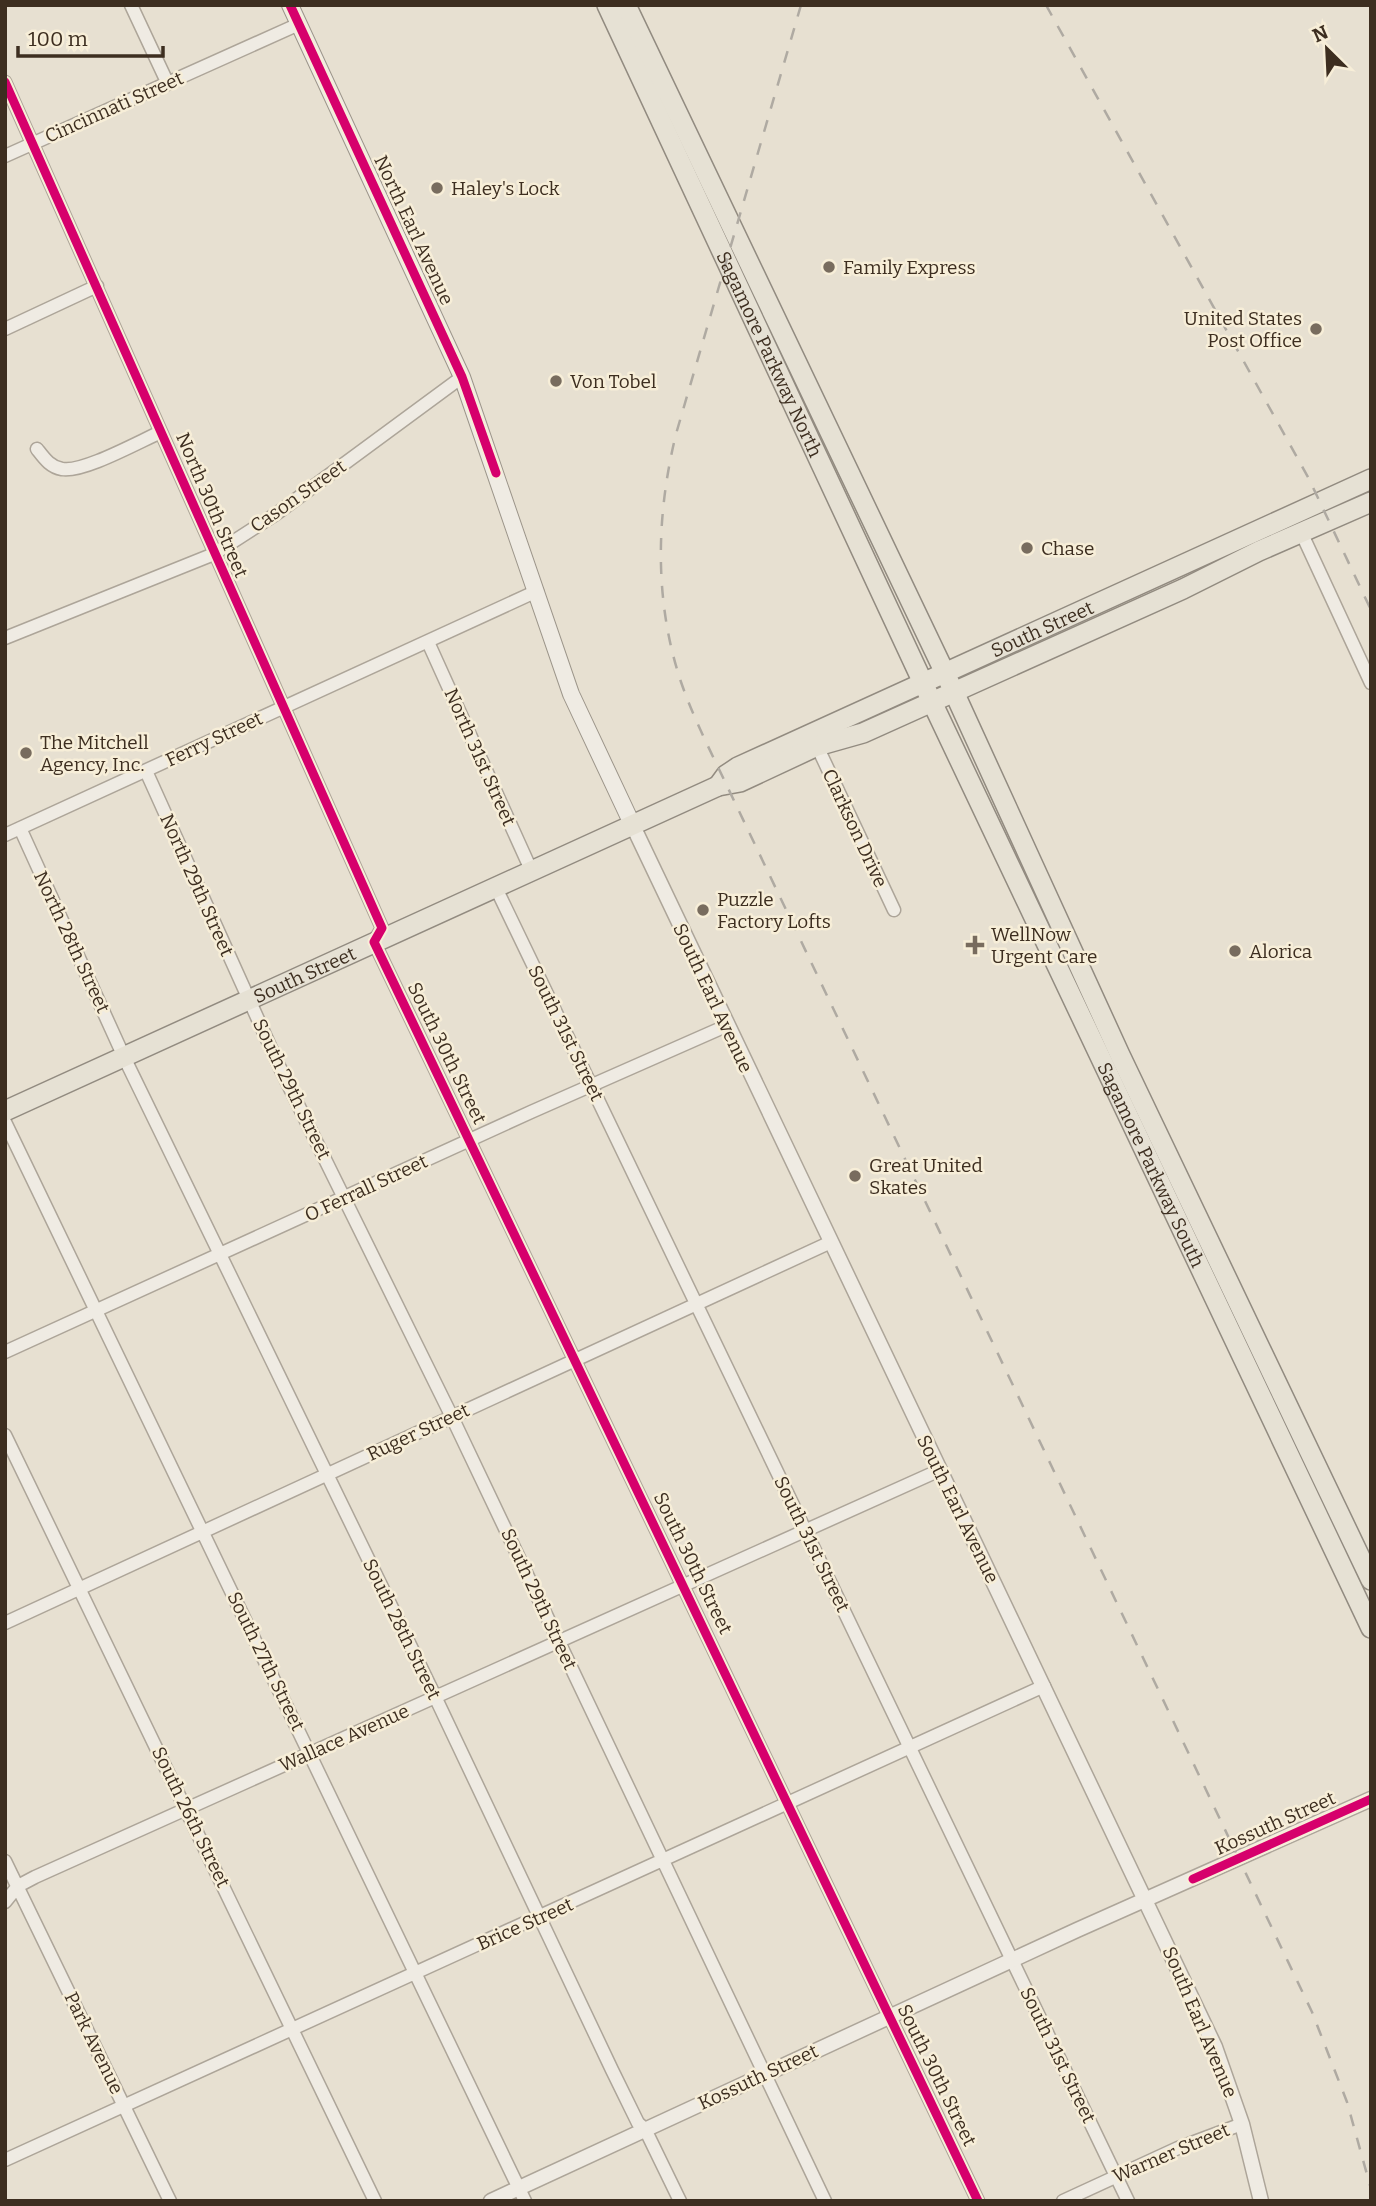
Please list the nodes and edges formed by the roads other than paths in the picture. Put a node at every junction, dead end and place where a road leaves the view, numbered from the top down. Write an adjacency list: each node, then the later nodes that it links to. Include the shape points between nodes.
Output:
1 (131, 5): 7 (street)
2 (290, 5): 5 (main road, North Earl Avenue)
3 (607, 5): 24 (main road, Sagamore Parkway North)
4 (626, 5): 22 (main road, Sagamore Parkway North)
5 (299, 24): 7 (street, Cincinnati Street); 12 (main road, North Earl Avenue)
6 (5, 82): 8 (street, North 30th Street)
7 (168, 84): 8 (street, Cincinnati Street)
8 (34, 142): 9 (street, Cincinnati Street); 10 (street, North 30th Street)
9 (5, 156)
10 (97, 286): 11 (street); 13 (street, North 30th Street)
11 (5, 329)
12 (462, 377): 18 (street, Cason Street); 19 (main road, North Earl Avenue)
13 (161, 432): 14 (street, via 78,470 49,464); 18 (street, North 30th Street)
14 (37, 449)
15 (1371, 479): 22 (main road, South Street)
16 (1371, 502): 17 (main road, South Street)
17 (1301, 532): 23 (street); 25 (main road, South Street)
18 (214, 554): 20 (street, Cason Street); 27 (street, North 30th Street)
19 (537, 591): 21 (street, Ferry Street); 31 (main road, North Earl Avenue, via 571,694)
20 (5, 638)
21 (428, 642): 27 (street, Ferry Street); 34 (street, North 31st Street)
22 (945, 674): 24 (main road, South Street); 25 (main road, Sagamore Parkway North)
23 (1371, 683)
24 (924, 684): 26 (main road, Sagamore Parkway North); 30 (main road, South Street, via 738,766)
25 (954, 692): 26 (main road, South Street); 58 (main road, Sagamore Parkway South, via 1120,1055)
26 (932, 702): 28 (main road, South Street, via 863,733); 62 (main road, Sagamore Parkway South)
27 (283, 708): 29 (street, Ferry Street); 37 (street, North 30th Street, via 382,928)
28 (817, 746): 30 (main road, South Street, via 740,782); 36 (street, Clarkson Drive)
29 (146, 771): 32 (street, Ferry Street); 38 (street, North 29th Street)
30 (718, 786): 31 (main road, South Street)
31 (633, 826): 34 (main road, South Street); 39 (street, South Earl Avenue)
32 (20, 828): 33 (street, Ferry Street); 40 (street, North 28th Street)
33 (5, 835)
34 (532, 872): 35 (main road, South Street)
35 (496, 888): 37 (main road, South Street); 41 (street, South 31st Street)
36 (894, 910)
37 (374, 942): 38 (main road, South Street); 44 (street, South 30th Street)
38 (249, 1000): 40 (main road, South Street); 45 (street, South 29th Street)
39 (726, 1026): 41 (street, O Ferrall Street); 46 (street, South Earl Avenue)
40 (124, 1056): 42 (main road, South Street); 47 (street, South 28th Street)
41 (592, 1087): 44 (street, O Ferrall Street); 48 (street, South 31st Street)
42 (5, 1111)
43 (5, 1122): 49 (street, South 27th Street)
44 (470, 1141): 45 (street, O Ferrall Street); 51 (street, South 30th Street)
45 (344, 1198): 47 (street, O Ferrall Street); 52 (street, South 29th Street)
46 (831, 1241): 48 (street, Ruger Street); 54 (street, South Earl Avenue)
47 (220, 1255): 49 (street, O Ferrall Street); 55 (street, South 28th Street)
48 (696, 1304): 51 (street, Ruger Street); 57 (street, South 31st Street)
49 (96, 1310): 50 (street, O Ferrall Street); 56 (street, South 27th Street)
50 (5, 1352)
51 (576, 1359): 52 (street, Ruger Street); 59 (street, South 30th Street)
52 (452, 1417): 55 (street, Ruger Street); 63 (street, South 29th Street)
53 (5, 1435): 60 (street, South 26th Street)
54 (940, 1470): 57 (street, Wallace Avenue); 64 (street, South Earl Avenue)
55 (326, 1474): 56 (street, Ruger Street); 65 (street, South 28th Street)
56 (203, 1531): 60 (street, Ruger Street); 67 (street, South 27th Street)
57 (806, 1531): 59 (street, Wallace Avenue); 66 (street, South 31st Street)
58 (1371, 1580)
59 (684, 1585): 63 (street, Wallace Avenue); 69 (street, South 30th Street)
60 (80, 1589): 61 (street, Ruger Street); 70 (street, South 26th Street)
61 (5, 1623)
62 (1371, 1628)
63 (559, 1641): 65 (street, Wallace Avenue); 72 (street, South 29th Street)
64 (1044, 1686): 66 (street, Brice Street); 74 (street, South Earl Avenue)
65 (435, 1698): 67 (street, Wallace Avenue); 76 (street, South 28th Street)
66 (911, 1749): 69 (street, Brice Street); 77 (street, South 31st Street)
67 (311, 1754): 70 (street, Wallace Avenue); 78 (street, South 27th Street)
68 (1371, 1799): 74 (street, Kossuth Street)
69 (789, 1804): 72 (street, Brice Street); 79 (street, South 30th Street)
70 (187, 1809): 73 (street, Wallace Avenue); 80 (street, South 26th Street)
71 (5, 1861): 73 (street, Park Avenue)
72 (664, 1861): 76 (street, Brice Street); 81 (street, South 29th Street)
73 (15, 1882): 75 (street, Wallace Avenue); 82 (street, Park Avenue)
74 (1145, 1899): 77 (street, Kossuth Street); 83 (street, South Earl Avenue, via 1215,2047)
75 (5, 1902)
76 (539, 1918): 78 (street, Brice Street); 84 (street, South 28th Street, via 638,2123)
77 (1013, 1960): 79 (street, Kossuth Street); 86 (street, South 31st Street)
78 (417, 1974): 80 (street, Brice Street); 87 (street, South 27th Street)
79 (889, 2016): 81 (street, Kossuth Street); 93 (street, South 30th Street)
80 (292, 2031): 82 (street, Brice Street); 89 (street, South 26th Street)
81 (764, 2074): 84 (street, Kossuth Street); 92 (street, South 29th Street)
82 (125, 2105): 85 (street, Brice Street); 88 (street, Park Avenue)
83 (1242, 2124): 86 (street, Warner Street); 96 (street, South Earl Avenue)
84 (645, 2129): 87 (street, Kossuth Street); 91 (street, South 28th Street)
85 (5, 2160)
86 (1116, 2176): 94 (street, Warner Street); 95 (street, South 31st Street)
87 (522, 2194): 90 (street, Kossuth Street)
88 (170, 2201)
89 (374, 2201)
90 (491, 2201)
91 (680, 2201)
92 (825, 2201)
93 (978, 2201)
94 (1063, 2201)
95 (1128, 2201)
96 (1261, 2201)

